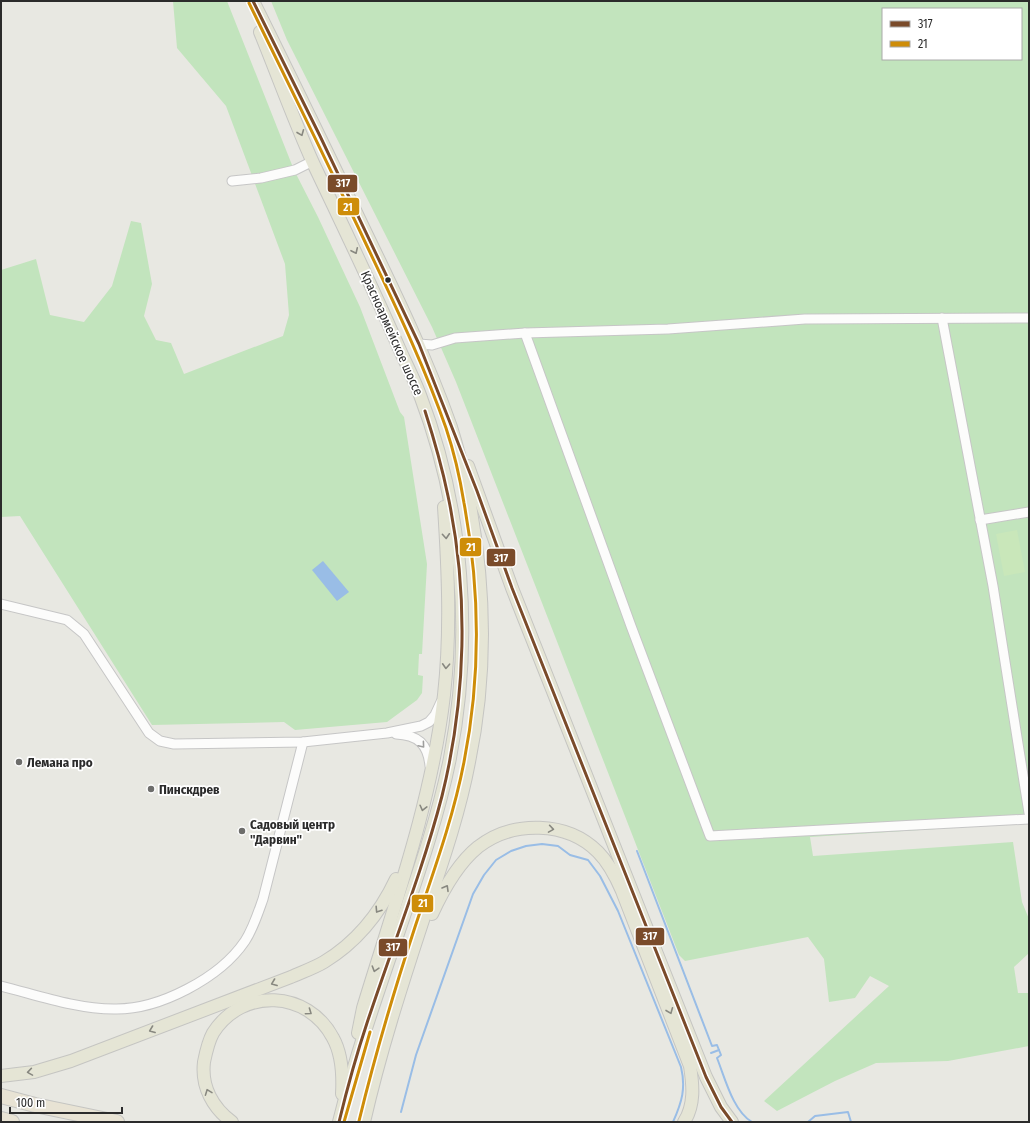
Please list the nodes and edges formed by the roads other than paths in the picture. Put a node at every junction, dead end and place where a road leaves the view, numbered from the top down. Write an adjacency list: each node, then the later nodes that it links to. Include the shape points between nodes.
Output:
1 (247, 1): 3 (main road, Красноармейское шоссе, one-way to 3)
2 (253, 1): 8 (main road, Красноармейское шоссе)
3 (313, 161): 4 (street, via 294,170 261,178); 10 (main road, Красноармейское шоссе, one-way to 10, via 420,395)
4 (232, 181)
5 (942, 318): 6 (street); 7 (street, via 805,319 668,329); 12 (street)
6 (1029, 318)
7 (525, 333): 8 (street, via 455,338 432,345); 19 (street, via 710,836)
8 (419, 344): 9 (main road, Красноармейское шоссе)
9 (452, 428): 21 (main road, Красноармейское шоссе, via 471,510 478,565 482,611 481,668 470,761 458,810); 33 (main road, via 512,588 674,998 706,1077 721,1107)
10 (435, 442): 14 (main road, one-way to 14, via 444,502 447,556 448,623); 24 (main road, Красноармейское шоссе, via 445,479 460,569 462,660 458,707 439,807)
11 (1029, 512): 12 (street)
12 (980, 520): 18 (street)
13 (1, 604): 16 (street, via 67,620 84,634 149,733 160,741 174,744)
14 (444, 694): 15 (street, via 429,722); 17 (main road)
15 (387, 733): 16 (street); 17 (street, one-way to 17, via 406,734 425,747 429,762)
16 (303, 742): 22 (street, via 256,920 245,941 210,975 164,1000 116,1010 67,1003)
17 (429, 783): 20 (main road, one-way to 20)
18 (1029, 813)
19 (1029, 819)
20 (414, 838): 23 (main road, one-way to 23, via 389,894 372,921 350,943 324,962 71,1061 34,1072); 24 (main road, one-way to 24, via 363,1008)
21 (406, 974): 31 (main road, Красноармейское шоссе); 32 (main road, one-way to 32, via 437,902 455,872 478,847 496,836 515,830 551,829 570,834 598,852 611,868 677,1028 690,1066 693,1086 692,1103)
22 (1, 986)
23 (1, 1076)
24 (349, 1085): 27 (main road, Красноармейское шоссе)
25 (1, 1096): 29 (highway)
26 (1, 1119): 28 (highway)
27 (339, 1121): 30 (main road, one-way to 27, via 211,1101 205,1086 203,1068 206,1050 213,1034 225,1019 240,1007 258,1001 276,1000 307,1010 322,1022 333,1038 340,1056 342,1084)
28 (12, 1122)
29 (117, 1122)
30 (232, 1122)
31 (364, 1122)
32 (684, 1122)
33 (732, 1122)

